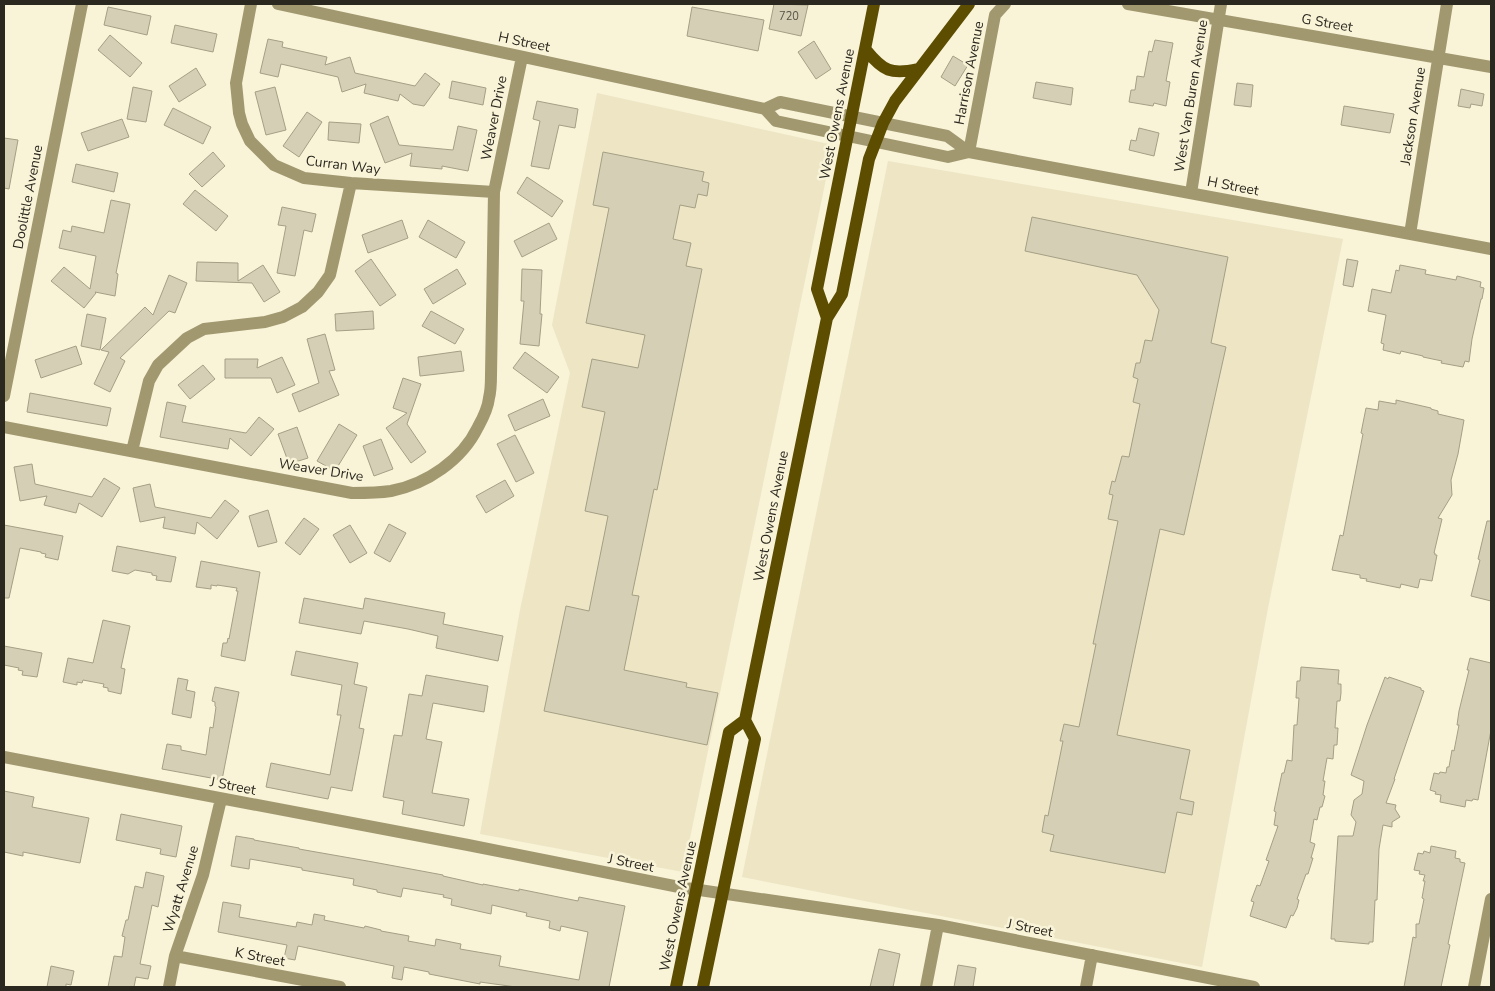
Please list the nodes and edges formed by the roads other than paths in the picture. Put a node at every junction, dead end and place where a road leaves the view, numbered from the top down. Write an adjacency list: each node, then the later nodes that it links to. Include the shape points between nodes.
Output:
1 (82, 4): 28 (street, Doolittle Avenue)
2 (251, 4): 22 (street, Curran Way, via 236,83 242,124 250,141 274,165 304,178)
3 (278, 4): 12 (street, H Street)
4 (874, 4): 11 (main road, West Owens Avenue)
5 (969, 4): 15 (main road, Harrison Avenue)
6 (1005, 4): 21 (street, Harrison Avenue, via 995,15)
7 (1128, 4): 10 (street, G Street)
8 (1222, 4): 10 (street, West Van Buren Avenue)
9 (1446, 4): 13 (street, Jackson Avenue)
10 (1219, 20): 13 (street, G Street); 24 (street, West Van Buren Avenue)
11 (866, 50): 15 (main road, via 876,64 887,70 902,72); 17 (main road, West Owens Avenue)
12 (522, 57): 16 (street, H Street); 23 (street, Weaver Drive)
13 (1438, 58): 14 (street, G Street); 25 (street, Jackson Avenue)
14 (1491, 67)
15 (918, 68): 18 (main road, Harrison Avenue)
16 (764, 109): 17 (street, H Street, via 780,102); 19 (street, H Street, via 776,121)
17 (853, 116): 18 (street, H Street); 19 (main road, West Owens Avenue)
18 (883, 123): 20 (main road, Harrison Avenue); 21 (street, H Street, via 947,136)
19 (849, 136): 20 (street, H Street); 27 (main road, West Owens Avenue, via 817,289)
20 (876, 142): 21 (street, H Street, via 948,157); 27 (main road, West Owens Avenue, via 842,294)
21 (969, 152): 24 (street, H Street)
22 (351, 183): 23 (street, Curran Way); 30 (street, via 330,275 318,292 302,307 283,317 204,329 186,338 158,364 149,381)
23 (494, 192): 30 (street, Weaver Drive, via 489,399 472,439 444,467 405,487 352,493)
24 (1190, 193): 25 (street, H Street)
25 (1410, 234): 26 (street, H Street)
26 (1491, 249)
27 (827, 318): 31 (main road, West Owens Avenue)
28 (4, 396)
29 (4, 427): 30 (street, Weaver Drive)
30 (132, 451)
31 (745, 720): 34 (main road, West Owens Avenue, via 729,732); 35 (main road, via 755,739)
32 (4, 757): 33 (street, J Street)
33 (221, 799): 34 (street, J Street); 39 (street, Wyatt Avenue, via 203,875)
34 (697, 890): 35 (street, J Street); 42 (main road, West Owens Avenue)
35 (722, 894): 37 (street, J Street); 43 (main road)
36 (1491, 899): 47 (street)
37 (938, 925): 38 (street, J Street); 44 (street)
38 (1092, 955): 45 (street); 46 (street, J Street)
39 (175, 956): 40 (street, Wyatt Avenue); 41 (street, K Street)
40 (169, 987)
41 (333, 987)
42 (676, 987)
43 (703, 987)
44 (926, 987)
45 (1086, 987)
46 (1254, 987)
47 (1474, 987)

